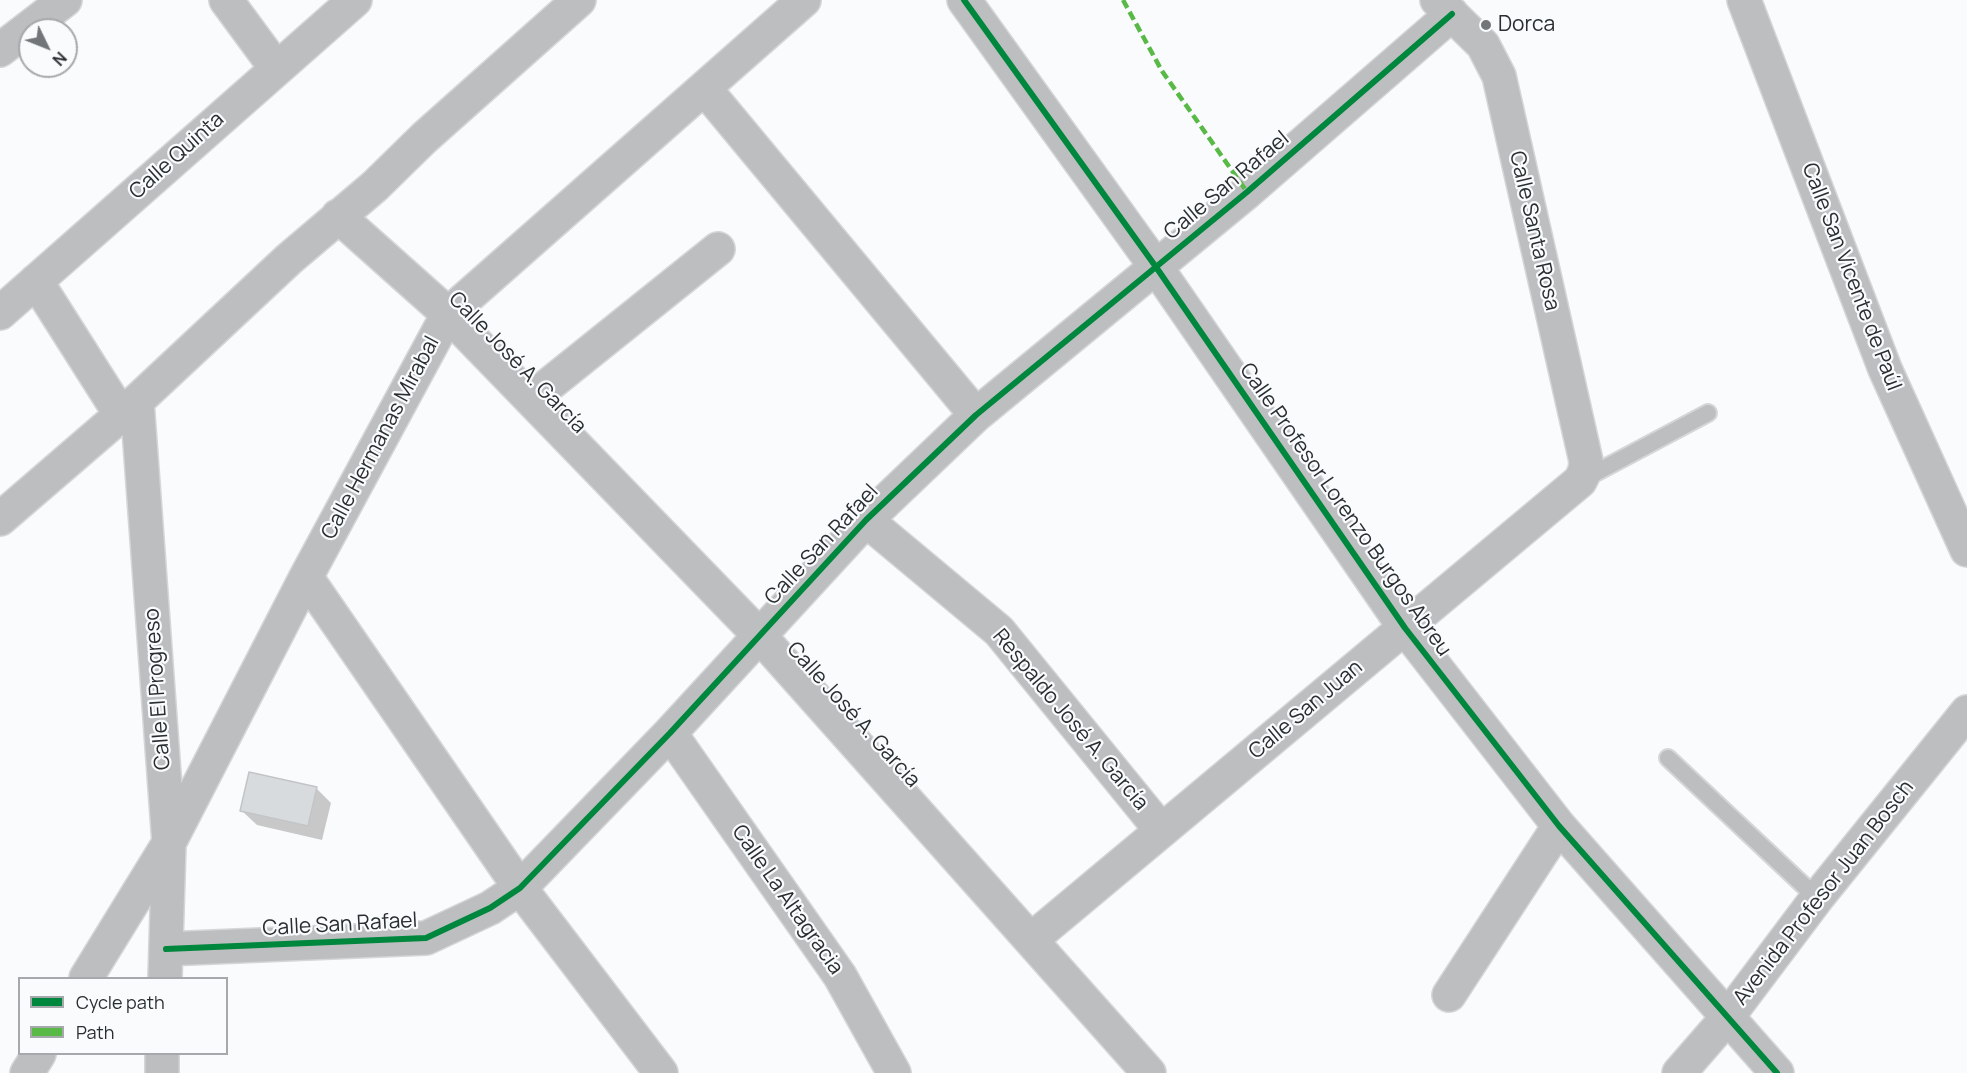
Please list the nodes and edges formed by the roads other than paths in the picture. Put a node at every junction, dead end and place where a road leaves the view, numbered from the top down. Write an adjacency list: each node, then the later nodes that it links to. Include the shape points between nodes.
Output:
1 (65, 0): 9 (street)
2 (226, 0): 10 (street)
3 (355, 0): 10 (street, Calle Quinta)
4 (579, 0): 12 (street)
5 (804, 0): 11 (street, Calle Hermanas Mirabal)
6 (964, 0): 14 (street, Calle Profesor Lorenzo Burgos Abreu)
7 (1747, 3): 25 (street, Calle San Vicente de Paúl, via 1885,369)
8 (1444, 7): 14 (street, Calle San Rafael); 22 (street, Calle Santa Rosa, via 1483,45 1498,76 1586,460)
9 (0, 50)
10 (276, 68): 15 (street, Calle Quinta)
11 (705, 89): 17 (street, Calle Hermanas Mirabal); 21 (street)
12 (338, 216): 17 (street, Calle José A. García); 19 (street)
13 (718, 249): 18 (street)
14 (1156, 267): 21 (street, Calle San Rafael); 27 (street, Calle Profesor Lorenzo Burgos Abreu)
15 (36, 281): 16 (street, Calle Quinta); 19 (street)
16 (0, 313)
17 (448, 314): 18 (street, Calle José A. García); 26 (street, Calle Hermanas Mirabal)
18 (531, 399): 28 (street, Calle José A. García)
19 (129, 408): 23 (street); 34 (street, Calle El Progreso)
20 (1708, 413): 22 (lane)
21 (976, 415): 24 (street, Calle San Rafael)
22 (1580, 481): 27 (street, Calle San Juan)
23 (0, 519)
24 (866, 520): 28 (street, Calle San Rafael); 33 (street, Respaldo José A. García, via 999,631)
25 (1967, 550)
26 (306, 577): 34 (street, Calle Hermanas Mirabal); 35 (street)
27 (1405, 628): 32 (street, Calle Profesor Lorenzo Burgos Abreu); 33 (street, Calle San Juan)
28 (759, 635): 30 (street, Calle San Rafael); 37 (street, Calle José A. García)
29 (1967, 712): 36 (street, Avenida Profesor Juan Bosch)
30 (670, 733): 35 (street, Calle San Rafael); 48 (street, Calle La Altagracia, via 840,976)
31 (1668, 758): 36 (lane)
32 (1559, 826): 40 (street); 41 (street, Calle Profesor Lorenzo Burgos Abreu)
33 (1161, 830): 37 (street, Calle San Juan)
34 (169, 843): 38 (street, Calle El Progreso); 39 (street, Calle Hermanas Mirabal)
35 (520, 888): 38 (street, Calle San Rafael, via 490,908 426,938); 47 (street)
36 (1817, 898): 41 (street, Avenida Profesor Juan Bosch)
37 (1032, 939): 44 (street, Calle José A. García)
38 (165, 964)
39 (87, 977)
40 (1449, 995)
41 (1726, 1019): 49 (street, Avenida Profesor Juan Bosch); 50 (street, Calle Profesor Lorenzo Burgos Abreu)
42 (38, 1055): 45 (street)
43 (162, 1055): 46 (street)
44 (1137, 1069)
45 (27, 1073)
46 (162, 1073)
47 (661, 1073)
48 (894, 1073)
49 (1679, 1073)
50 (1777, 1073)

